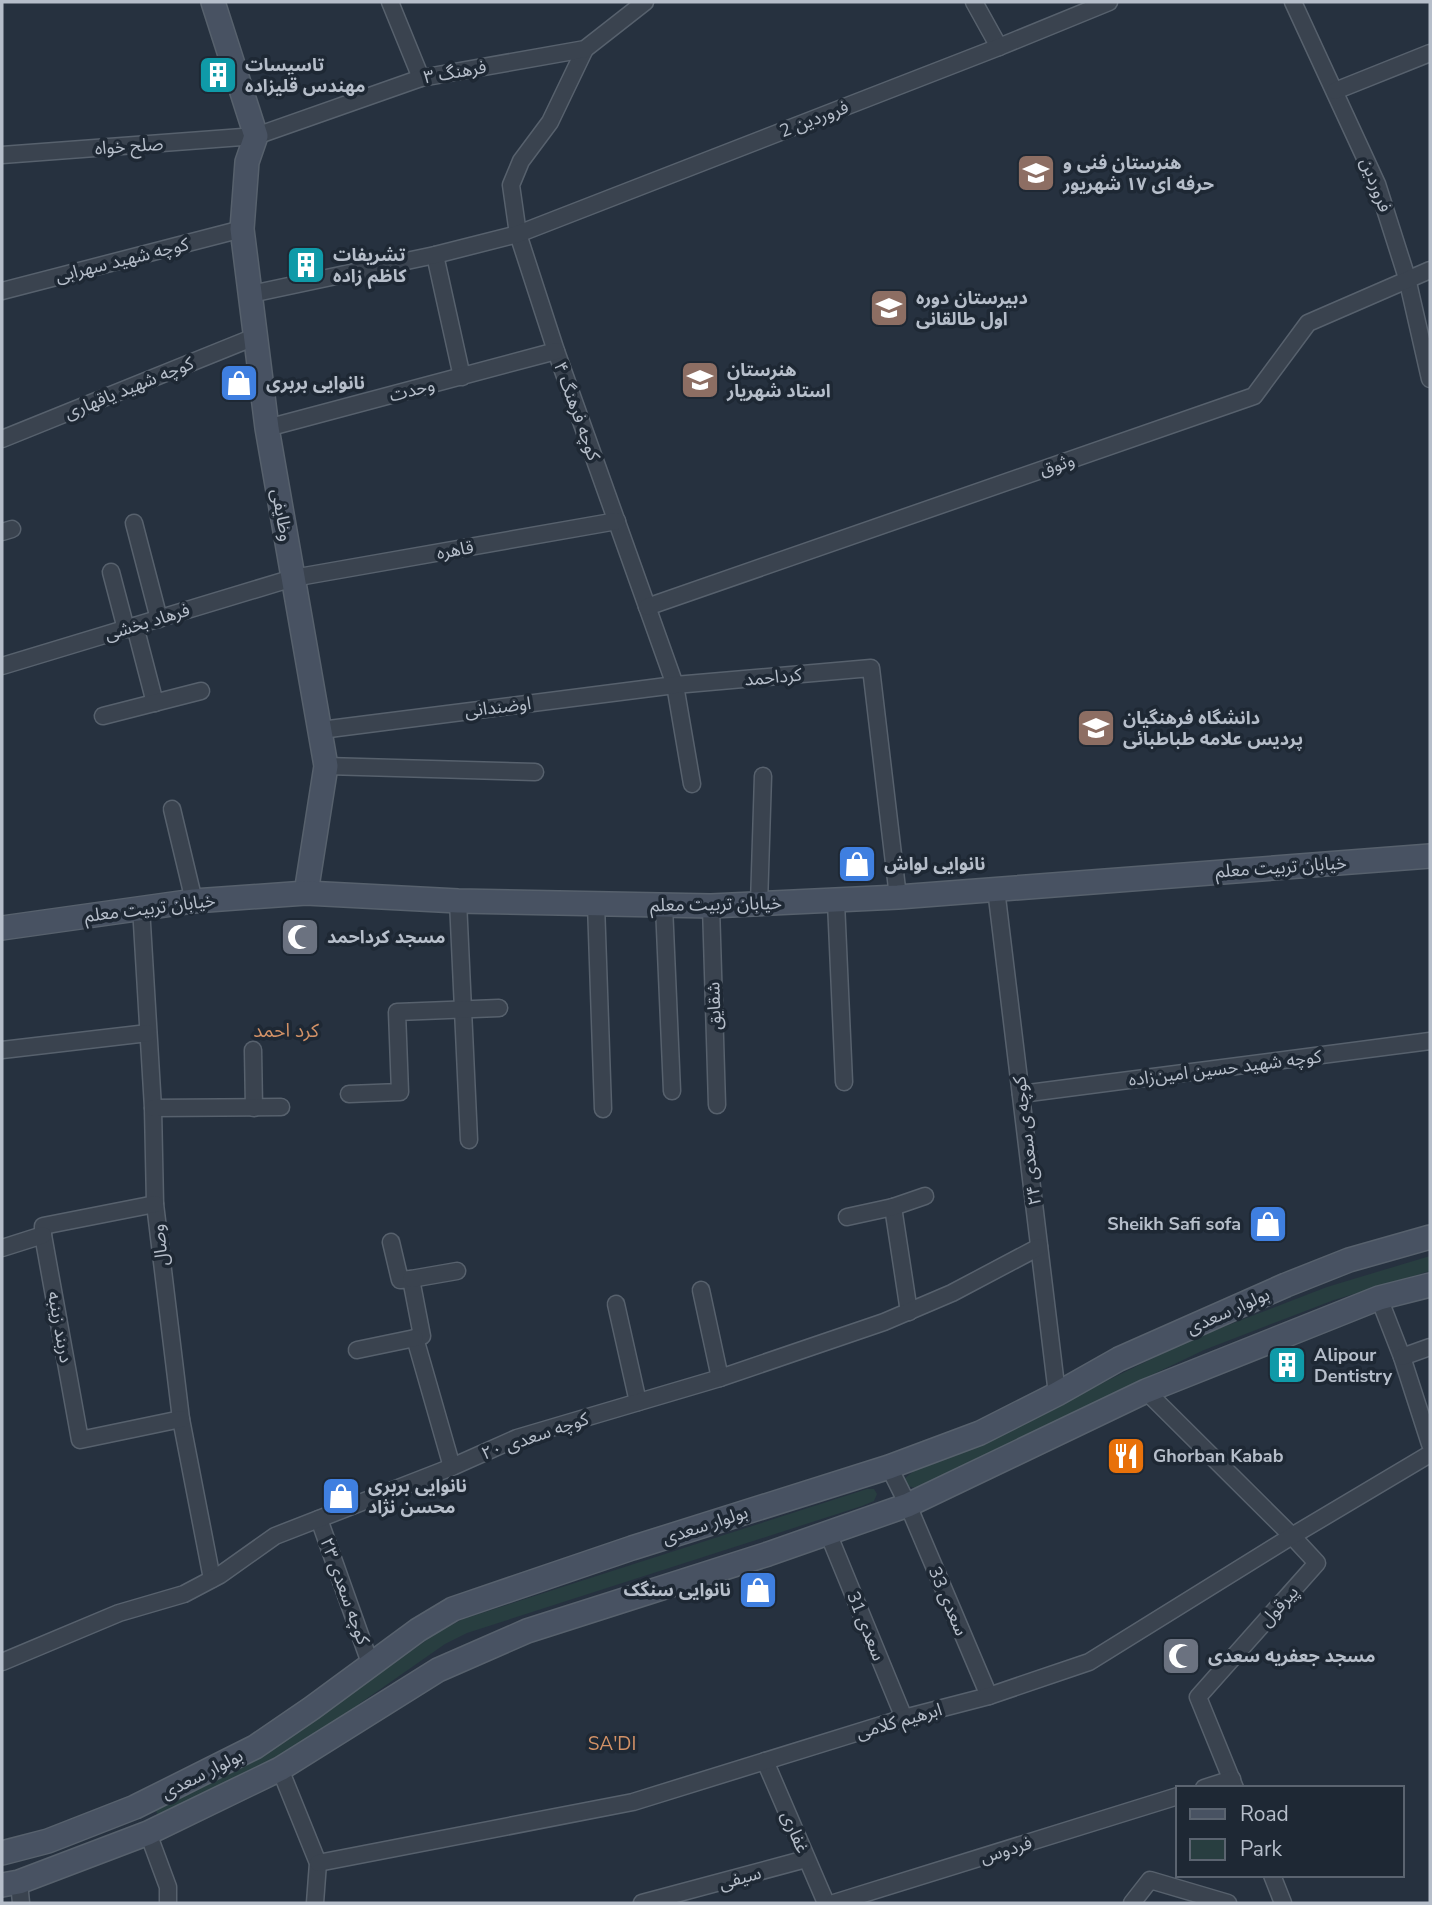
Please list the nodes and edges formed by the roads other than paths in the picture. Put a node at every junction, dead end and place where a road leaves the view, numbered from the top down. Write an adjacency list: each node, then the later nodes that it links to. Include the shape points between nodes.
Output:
1 (213, 2): 12 (main road)
2 (390, 2): 10 (street)
3 (645, 2): 8 (street, فرهنگ ۳)
4 (974, 2): 7 (street)
5 (1109, 2): 7 (street, فروردین 2)
6 (1293, 2): 11 (street, فروردین)
7 (999, 47): 15 (street, فروردین 2)
8 (585, 49): 10 (street, فرهنگ ۳); 15 (street, کوچه فرهنگ ۴, via 550,122 521,161 511,185)
9 (1430, 53): 11 (street)
10 (421, 78): 12 (street, فرهنگ ۳)
11 (1335, 91): 18 (street, فروردین, via 1377,184)
12 (256, 136): 13 (street, صلح خواه); 14 (main road, وظایفی, via 247,162)
13 (2, 155)
14 (242, 229): 19 (street, کوچه شهید سهرابی); 20 (main road, وظایفی)
15 (519, 234): 16 (street, فروردین 2); 22 (street, کوچه فرهنگ ۴)
16 (435, 255): 20 (street, فروردین 2); 23 (street)
17 (1430, 270): 18 (street, وثوق)
18 (1407, 278): 24 (street, فروردین); 31 (street, وثوق, via 1308,323 1254,396)
19 (2, 291)
20 (251, 294): 21 (main road, وظایفی)
21 (257, 336): 25 (main road, وظایفی); 26 (street, کوچه شهید یاقهاری)
22 (556, 351): 23 (street, وحدت); 27 (street, کوچه فرهنگ ۴)
23 (462, 377): 25 (street, وحدت)
24 (1430, 379)
25 (267, 428): 30 (main road, وظایفی)
26 (2, 439)
27 (617, 522): 30 (street, قاهره); 31 (street, کوچه فرهنگ ۴)
28 (134, 523): 32 (street)
29 (111, 572): 33 (street)
30 (293, 578): 32 (street, فرهاد بخشی); 39 (main road, وظایفی)
31 (647, 607): 35 (street, کوچه فرهنگ ۴)
32 (159, 619): 33 (street, فرهاد بخشی)
33 (130, 627): 34 (street, فرهاد بخشی); 37 (street)
34 (2, 666)
35 (675, 685): 39 (street, اوضندانی); 43 (street, کوچه فرهنگ ۴); 48 (street, کرداحمد, via 871,668)
36 (201, 691): 37 (street)
37 (155, 703): 38 (street)
38 (103, 716)
39 (321, 730): 40 (main road, وظایفی)
40 (326, 766): 41 (street); 47 (main road, وظایفی)
41 (535, 772)
42 (763, 776): 53 (street)
43 (692, 784)
44 (172, 809): 49 (street)
45 (1430, 856): 46 (main road, خیابان تربیت معلم)
46 (996, 889): 48 (main road, خیابان تربیت معلم); 67 (street, کوچه ی سعدی ۲۴)
47 (306, 893): 49 (main road, خیابان تربیت معلم); 50 (main road, خیابان تربیت معلم)
48 (898, 897): 51 (main road, خیابان تربیت معلم)
49 (194, 901): 56 (main road, خیابان تربیت معلم)
50 (458, 901): 52 (main road, خیابان تربیت معلم); 59 (street)
51 (835, 902): 53 (main road, خیابان تربیت معلم); 64 (street)
52 (596, 904): 54 (main road, خیابان تربیت معلم); 72 (street)
53 (759, 904): 55 (main road, خیابان تربیت معلم)
54 (664, 906): 55 (main road, خیابان تربیت معلم); 65 (street)
55 (711, 906): 68 (street, شقایق)
56 (141, 907): 57 (main road, خیابان تربیت معلم); 60 (street, وصال)
57 (2, 928)
58 (499, 1008): 59 (street)
59 (463, 1009): 66 (street, via 397,1012 400,1092); 73 (street)
60 (148, 1033): 62 (street); 70 (street, وصال)
61 (1430, 1041): 67 (street, کوچه شهید حسین امین‌زاده)
62 (2, 1050)
63 (253, 1050): 71 (street)
64 (844, 1082)
65 (672, 1091)
66 (349, 1094)
67 (1021, 1094): 81 (street, کوچه ی سعدی ۲۴)
68 (717, 1105)
69 (281, 1107): 71 (street)
70 (153, 1108): 71 (street); 75 (street, وصال)
71 (254, 1108)
72 (603, 1109)
73 (469, 1140)
74 (925, 1196): 76 (street)
75 (155, 1204): 78 (street, via 43,1226); 98 (street, وصال)
76 (892, 1207): 77 (street); 89 (street)
77 (847, 1217)
78 (43, 1236): 82 (street); 98 (street, دربند زینبه, via 80,1440)
79 (1430, 1237): 96 (main road, بولوار سعدی, via 1349,1260 1286,1285 1119,1359)
80 (391, 1242): 84 (street, via 400,1280)
81 (1039, 1247): 89 (street, کوچه سعدی ۲۰); 96 (street, کوچه ی سعدی ۲۴)
82 (2, 1248)
83 (457, 1271): 84 (street)
84 (411, 1279): 90 (street, via 422,1336)
85 (1430, 1285): 87 (main road, بولوار سعدی)
86 (701, 1290): 94 (street)
87 (1379, 1298): 93 (street); 95 (main road, بولوار سعدی)
88 (616, 1304): 97 (street)
89 (909, 1311): 94 (street, کوچه سعدی ۲۰)
90 (415, 1338): 92 (street); 101 (street)
91 (1430, 1347): 93 (street)
92 (357, 1350)
93 (1402, 1357): 99 (street)
94 (720, 1378): 97 (street, کوچه سعدی ۲۰)
95 (1146, 1391): 103 (main road, بولوار سعدی); 106 (street)
96 (1057, 1394): 102 (main road, بولوار سعدی, via 979,1433)
97 (638, 1402): 101 (street, کوچه سعدی ۲۰, via 517,1438)
98 (181, 1419): 107 (street, وصال)
99 (1430, 1444)
100 (1430, 1454): 106 (street, ابرهیم کلامی)
101 (452, 1467): 104 (street, کوچه سعدی ۲۰)
102 (889, 1467): 103 (street, سعدی 33); 109 (main road, بولوار سعدی, via 453,1609)
103 (908, 1505): 105 (main road, بولوار سعدی); 110 (street, سعدی 33)
104 (319, 1519): 107 (street, کوچه سعدی ۲۰, via 275,1536); 109 (street, کوچه سعدی ۲۳)
105 (828, 1533): 111 (street, سعدی 31); 113 (main road, بولوار سعدی, via 527,1631 438,1670)
106 (1292, 1536): 110 (street, ابرهیم کلامی, via 1089,1662); 114 (street, پیرقول, via 1317,1563 1198,1697)
107 (212, 1579): 108 (street, کوچه سعدی ۲۰, via 184,1594 119,1613)
108 (2, 1661)
109 (370, 1663): 116 (main road, بولوار سعدی, via 255,1747)
110 (989, 1696): 111 (street, ابرهیم کلامی)
111 (904, 1718): 112 (street, ابرهیم کلامی)
112 (765, 1761): 119 (street, غفاری); 120 (street, ابرهیم کلامی, via 633,1802)
113 (280, 1769): 117 (main road, بولوار سعدی); 120 (street)
114 (1234, 1784)
115 (1176, 1797): 128 (street, فردوس)
116 (135, 1807): 117 (main road); 118 (main road, بولوار سعدی, via 48,1841)
117 (148, 1833): 122 (main road, بولوار سعدی); 124 (street, via 168,1887)
118 (2, 1853)
119 (806, 1859): 123 (street, سیفی); 127 (street, غفاری)
120 (318, 1863): 125 (street)
121 (1273, 1877): 131 (street)
122 (14, 1890)
123 (674, 1900): 126 (street, سیفی)
124 (168, 1903)
125 (315, 1903)
126 (642, 1903)
127 (826, 1903)
128 (834, 1903)
129 (1132, 1903): 130 (street, via 1150,1880)
130 (1227, 1903)
131 (1283, 1903)

